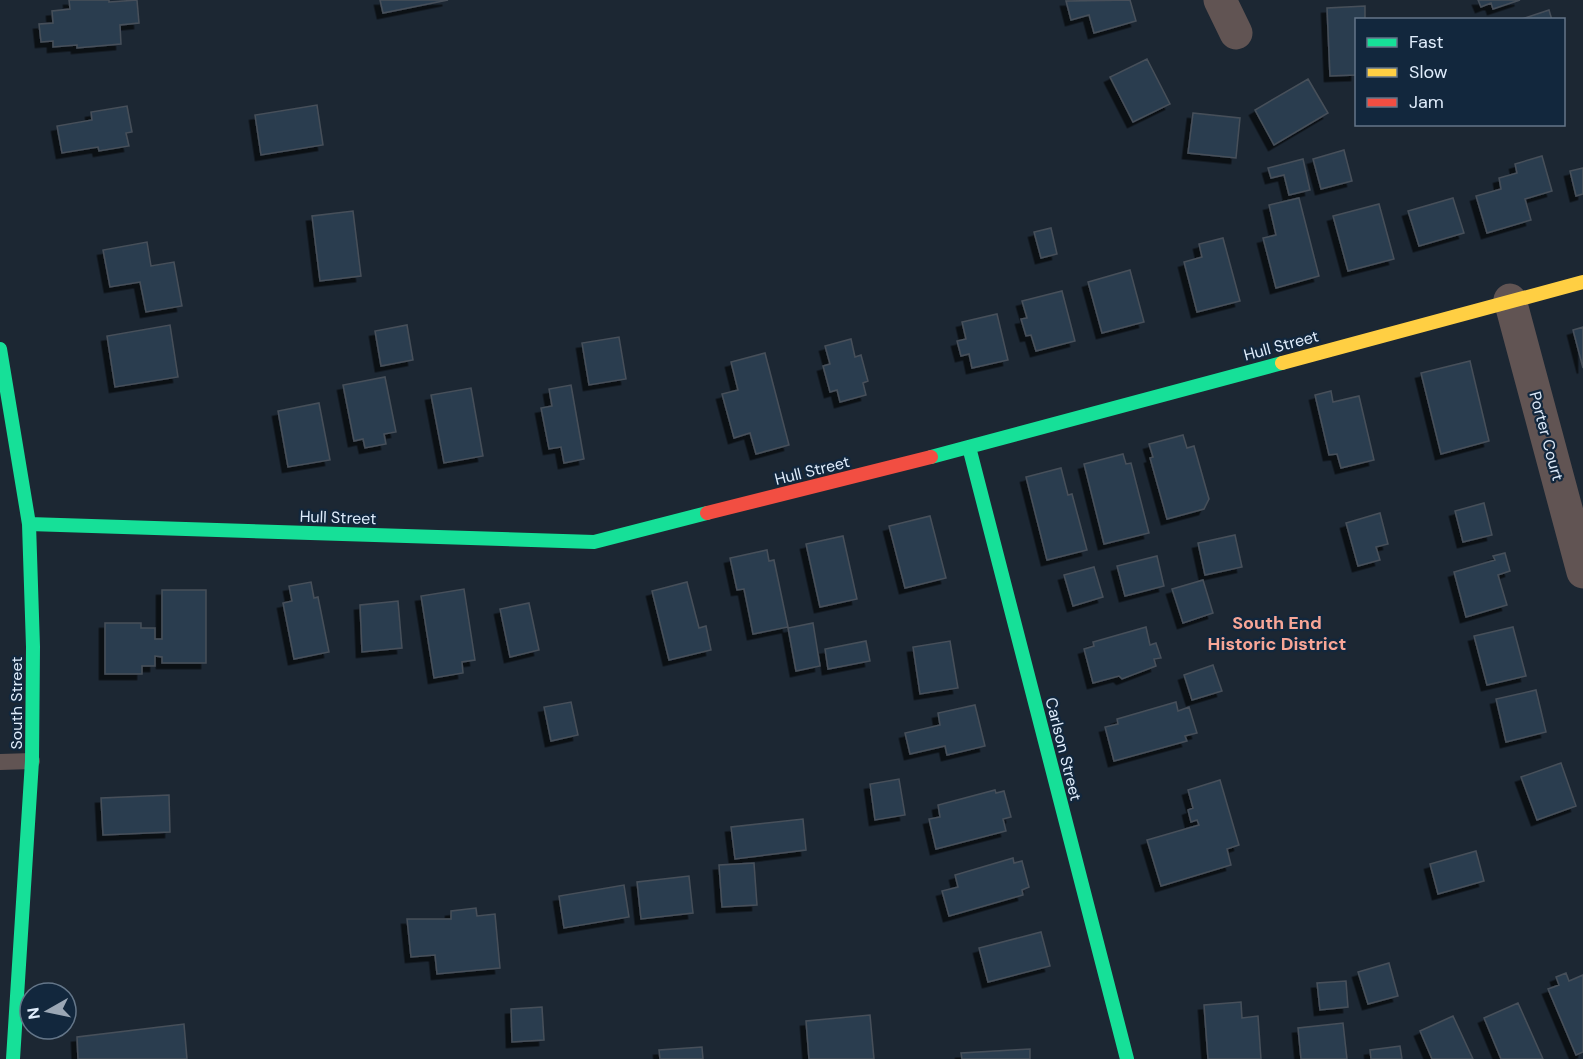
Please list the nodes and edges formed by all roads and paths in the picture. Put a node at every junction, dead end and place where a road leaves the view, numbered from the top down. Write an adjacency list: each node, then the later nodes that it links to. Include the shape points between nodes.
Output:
1 (1220, 0): 2 (street)
2 (1236, 33)
3 (1583, 282): 4 (street, Hull Street)
4 (1510, 300): 6 (street, Hull Street); 8 (street, Porter Court)
5 (0, 349): 7 (street, South Street)
6 (969, 447): 7 (street, Hull Street, via 594,542); 12 (street, Carlson Street)
7 (29, 524): 9 (street, South Street)
8 (1583, 572)
9 (32, 760): 10 (lane); 11 (street, South Street)
10 (0, 762)
11 (13, 1059)
12 (1127, 1059)

